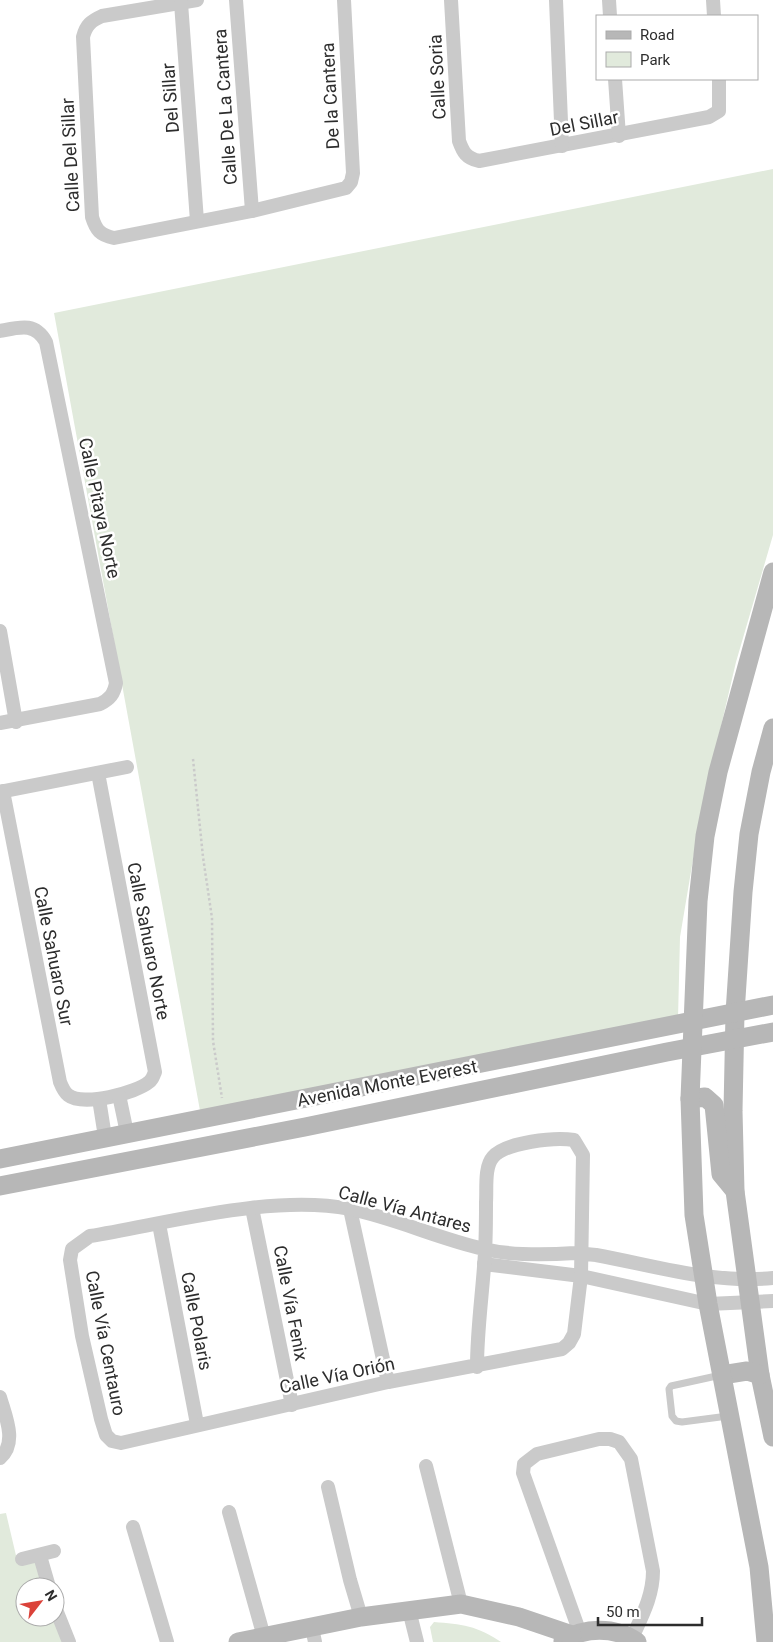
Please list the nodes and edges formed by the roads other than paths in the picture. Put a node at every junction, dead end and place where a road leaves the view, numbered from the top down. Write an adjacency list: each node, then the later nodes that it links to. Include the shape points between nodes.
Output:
1 (236, 0): 16 (street, Calle De La Cantera)
2 (344, 0): 15 (street, De la Cantera, via 353,173)
3 (452, 0): 14 (street, Calle Soria)
4 (556, 0): 13 (street)
5 (609, 0): 8 (street)
6 (713, 0): 9 (street)
7 (192, 1): 17 (street, Del Sillar); 17 (street, Calle Del Sillar, via 102,16 92,21 83,36 92,217 96,228 103,236 114,238)
8 (610, 15)
9 (714, 15)
10 (614, 80): 12 (street)
11 (719, 80): 12 (street, Del Sillar, via 721,104 715,115)
12 (619, 136): 13 (street, Del Sillar)
13 (562, 146): 14 (street, Del Sillar, via 478,161)
14 (462, 151)
15 (346, 188): 16 (street, Calle Del Sillar)
16 (252, 211): 17 (street, Calle Del Sillar)
17 (197, 221)
18 (0, 331): 21 (street, Calle Pitaya Norte, via 24,326 34,328 42,333 46,342 116,683 115,692 109,700 100,704)
19 (773, 572): 29 (street, via 718,772 705,836)
20 (0, 631): 21 (street)
21 (16, 722): 22 (street)
22 (0, 723)
23 (773, 728): 28 (street, via 749,834)
24 (127, 767): 25 (street)
25 (98, 773): 26 (street); 33 (street, Calle Sahuaro Norte, via 155,1072 148,1083)
26 (2, 792): 33 (street, Calle Sahuaro Sur, via 60,1082 68,1095 74,1098)
27 (773, 1005): 28 (street, Avenida Monte Everest)
28 (734, 1014): 29 (street, Avenida Monte Everest); 31 (street)
29 (692, 1023): 32 (street); 35 (street, Avenida Monte Everest)
30 (773, 1032): 31 (street, Avenida Monte Everest)
31 (734, 1040): 32 (street, Avenida Monte Everest); 40 (street)
32 (690, 1048): 34 (street); 38 (street, Avenida Monte Everest)
33 (109, 1097): 35 (street); 36 (street)
34 (690, 1098): 40 (street, via 705,1097 714,1105 721,1174); 49 (street, via 694,1215)
35 (127, 1133): 36 (street, Avenida Monte Everest); 38 (street)
36 (105, 1137): 37 (street, Avenida Monte Everest)
37 (0, 1159)
38 (131, 1159): 39 (street, Avenida Monte Everest)
39 (0, 1186)
40 (736, 1191): 51 (street)
41 (252, 1208): 42 (street, Calle Vía Antares, via 300,1204); 43 (street, Calle Vía Antares); 60 (street, Calle Vía Fenix)
42 (350, 1210): 45 (street, Calle Vía Antares); 58 (street)
43 (159, 1224): 44 (street, Calle Vía Antares, via 90,1236); 62 (street, Calle Polaris)
44 (72, 1249): 64 (street, Calle Vía Centauro, via 70,1260 82,1336 101,1420)
45 (486, 1250): 46 (street, Calle Vía Antares); 46 (street, via 487,1178 492,1158 511,1147 553,1139 574,1140 583,1155); 47 (street)
46 (581, 1254): 48 (street); 49 (street, Calle Vía Antares)
47 (484, 1264): 48 (street); 55 (street)
48 (581, 1276): 54 (street); 55 (street, Calle Vía Orión, via 570,1343 562,1349)
49 (703, 1277): 51 (street, Calle Vía Antares); 54 (street)
50 (773, 1278): 51 (street, Calle Vía Antares)
51 (747, 1280): 53 (street)
52 (773, 1301): 53 (street)
53 (750, 1303): 54 (street); 57 (street)
54 (708, 1304): 56 (street)
55 (477, 1367): 58 (street, Calle Vía Orión)
56 (722, 1375): 57 (street, via 747,1370); 61 (street); 61 (lane, via 671,1386 672,1416 682,1422)
57 (760, 1376): 63 (street)
58 (388, 1382): 60 (street, Calle Vía Orión)
59 (0, 1397): 65 (street, via 10,1436)
60 (292, 1405): 62 (street, Calle Vía Orión)
61 (730, 1416): 86 (street, via 759,1567)
62 (197, 1424): 64 (street, Calle Vía Orión, via 121,1443)
63 (773, 1437)
64 (112, 1442)
65 (2, 1456)
66 (426, 1466): 74 (street)
67 (328, 1487): 76 (street)
68 (230, 1512): 79 (street)
69 (133, 1527): 83 (street)
70 (54, 1551): 71 (street)
71 (40, 1556): 72 (street); 73 (street)
72 (22, 1559)
73 (46, 1577)
74 (461, 1604): 75 (street); 80 (street, via 519,1617)
75 (409, 1610): 76 (street); 85 (street)
76 (362, 1617): 78 (street)
77 (63, 1627): 82 (street)
78 (314, 1635): 79 (street)
79 (264, 1637): 84 (street)
80 (571, 1637): 81 (street, via 606,1631); 81 (street, via 523,1473 524,1464 537,1454 610,1439 619,1442 631,1458 653,1571 649,1601)
81 (634, 1640)
82 (69, 1642)
83 (167, 1642)
84 (238, 1642)
85 (416, 1642)
86 (766, 1642)

